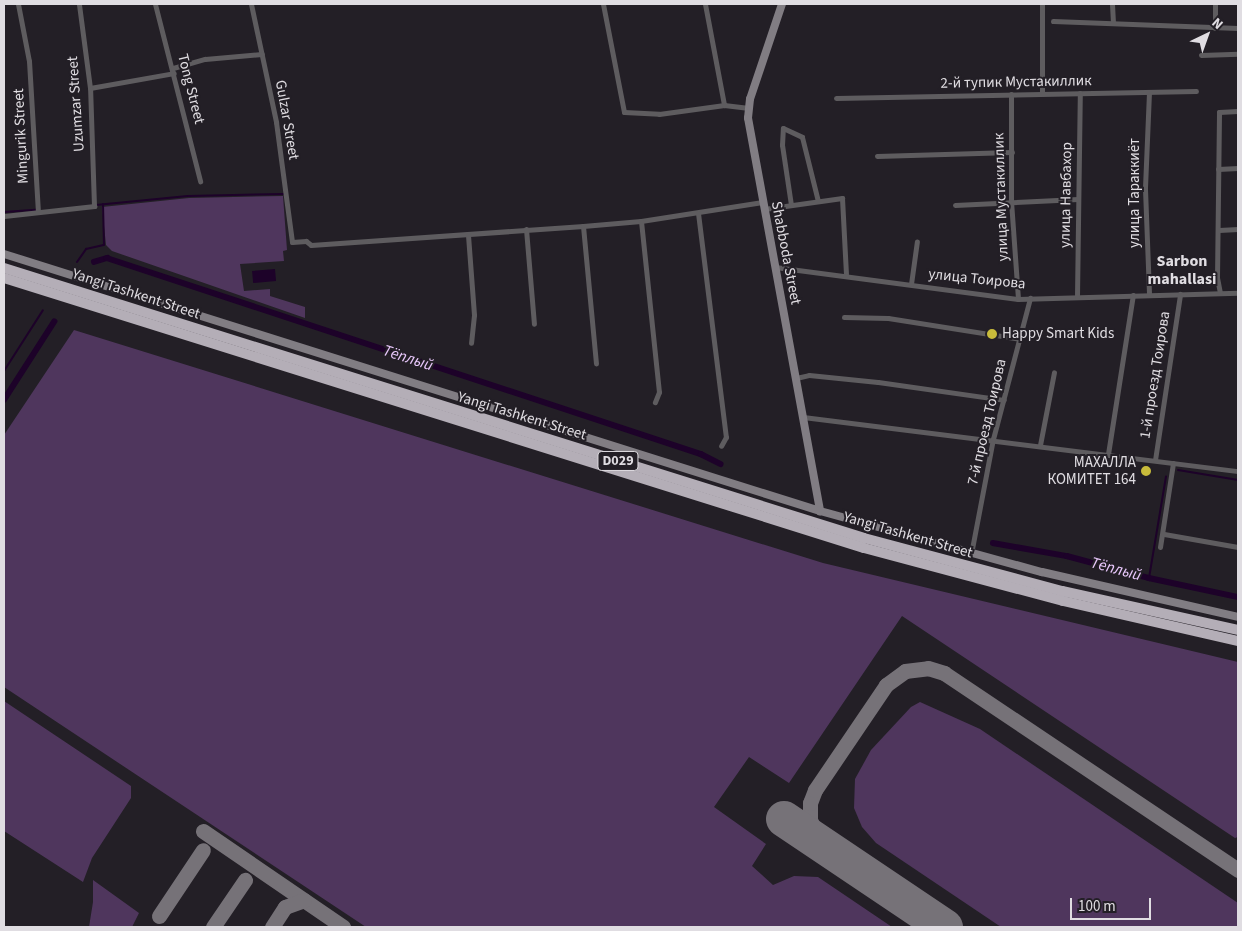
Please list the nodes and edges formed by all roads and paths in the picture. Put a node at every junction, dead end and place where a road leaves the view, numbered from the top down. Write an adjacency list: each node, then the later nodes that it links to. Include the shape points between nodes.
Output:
1 (18, 4): 40 (street, Mingurik Street, via 29,61)
2 (78, 4): 19 (street, Uzumzar Street)
3 (155, 4): 18 (street, Tong Street)
4 (251, 4): 15 (street, Gulzar Street)
5 (603, 4): 26 (street, via 624,112 659,114)
6 (705, 4): 26 (street)
7 (782, 4): 27 (main road, Shabboda Street)
8 (1042, 4): 22 (street)
9 (1112, 4): 12 (street)
10 (1214, 4): 13 (street)
11 (1053, 21): 12 (street)
12 (1113, 23): 13 (street)
13 (1215, 28): 14 (street)
14 (1238, 28)
15 (262, 54): 18 (street, via 205,59); 48 (street, Gulzar Street, via 276,122 292,242 306,241 311,245)
16 (1238, 54): 17 (street)
17 (1201, 55)
18 (174, 70): 19 (street); 33 (street, Tong Street)
19 (90, 88): 40 (street, Uzumzar Street, via 94,204)
20 (1196, 91): 21 (street, 2-й тупик Мустакиллик)
21 (1149, 92): 23 (street, 2-й тупик Мустакиллик); 60 (street, улица Тараккиёт, via 1144,189)
22 (1042, 93): 23 (street, 2-й тупик Мустакиллик); 24 (street, 2-й тупик Мустакиллик)
23 (1080, 93): 34 (street, улица Навбахор)
24 (1011, 94): 25 (street, 2-й тупик Мустакиллик); 29 (street, улица Мустакиллик)
25 (836, 98)
26 (724, 105): 27 (street)
27 (748, 108): 37 (main road, Shabboda Street)
28 (1238, 111): 31 (street, via 1219,112)
29 (1012, 152): 30 (street); 35 (street, улица Мустакиллик)
30 (877, 156)
31 (1218, 168): 32 (street); 47 (street)
32 (1238, 168)
33 (200, 181)
34 (1078, 199): 35 (street); 61 (street, улица Навбахор)
35 (1011, 200): 39 (street); 63 (street, улица Мустакиллик)
36 (818, 201): 38 (street); 38 (street, via 802,137 784,128 782,144); 53 (street, via 842,198)
37 (763, 205): 38 (street); 41 (street); 51 (main road, Shabboda Street)
38 (792, 205)
39 (955, 205)
40 (38, 210): 42 (street)
41 (698, 213): 43 (street); 76 (street, via 726,437)
42 (4, 216)
43 (641, 221): 44 (street); 72 (street, via 659,392)
44 (583, 226): 46 (street); 68 (street)
45 (1238, 229): 47 (street)
46 (526, 230): 48 (street); 65 (street)
47 (1218, 230): 56 (street, via 1217,278)
48 (468, 235): 67 (street, via 474,314)
49 (917, 241): 55 (street)
50 (4, 254): 81 (main road)
51 (775, 267): 53 (street, улица Тоирова); 70 (main road, Shabboda Street)
52 (4, 268): 87 (highway, Yangi Tashkent Street / D029, via 864,538 1062,591)
53 (846, 274): 55 (street, улица Тоирова)
54 (4, 278): 88 (highway, Yangi Tashkent Street / D029, via 864,548 1063,601)
55 (911, 284): 63 (street, улица Тоирова)
56 (1220, 293): 57 (street, улица Тоирова); 58 (street, улица Тоирова)
57 (1238, 293)
58 (1180, 294): 60 (street, улица Тоирова); 78 (street, 1-й проезд Тоирова)
59 (1133, 295): 60 (street, улица Тоирова); 61 (street, улица Тоирова); 77 (street)
60 (1149, 295)
61 (1078, 296): 62 (street, улица Тоирова)
62 (1030, 298): 63 (street, улица Тоирова); 66 (street, 7-й проезд Тоирова)
63 (1018, 299)
64 (844, 317): 66 (street, via 888,318)
65 (534, 324)
66 (1020, 338): 71 (street, 7-й проезд Тоирова)
67 (471, 343)
68 (596, 363)
69 (1054, 372): 75 (street)
70 (796, 378): 71 (street, via 809,375 878,382); 73 (main road, Shabboda Street)
71 (1004, 400): 74 (street, 7-й проезд Тоирова)
72 (655, 402)
73 (803, 417): 74 (street); 81 (main road, Shabboda Street)
74 (993, 439): 75 (street); 85 (street, 7-й проезд Тоирова)
75 (1040, 445): 77 (street)
76 (721, 446)
77 (1108, 454): 78 (street)
78 (1154, 460): 79 (street)
79 (1173, 463): 80 (street); 82 (street)
80 (1238, 471)
81 (820, 511): 85 (main road)
82 (1164, 534): 83 (street); 84 (street)
83 (1160, 547)
84 (1238, 547)
85 (972, 554): 86 (main road)
86 (1238, 617)
87 (1238, 630)
88 (1238, 641)

